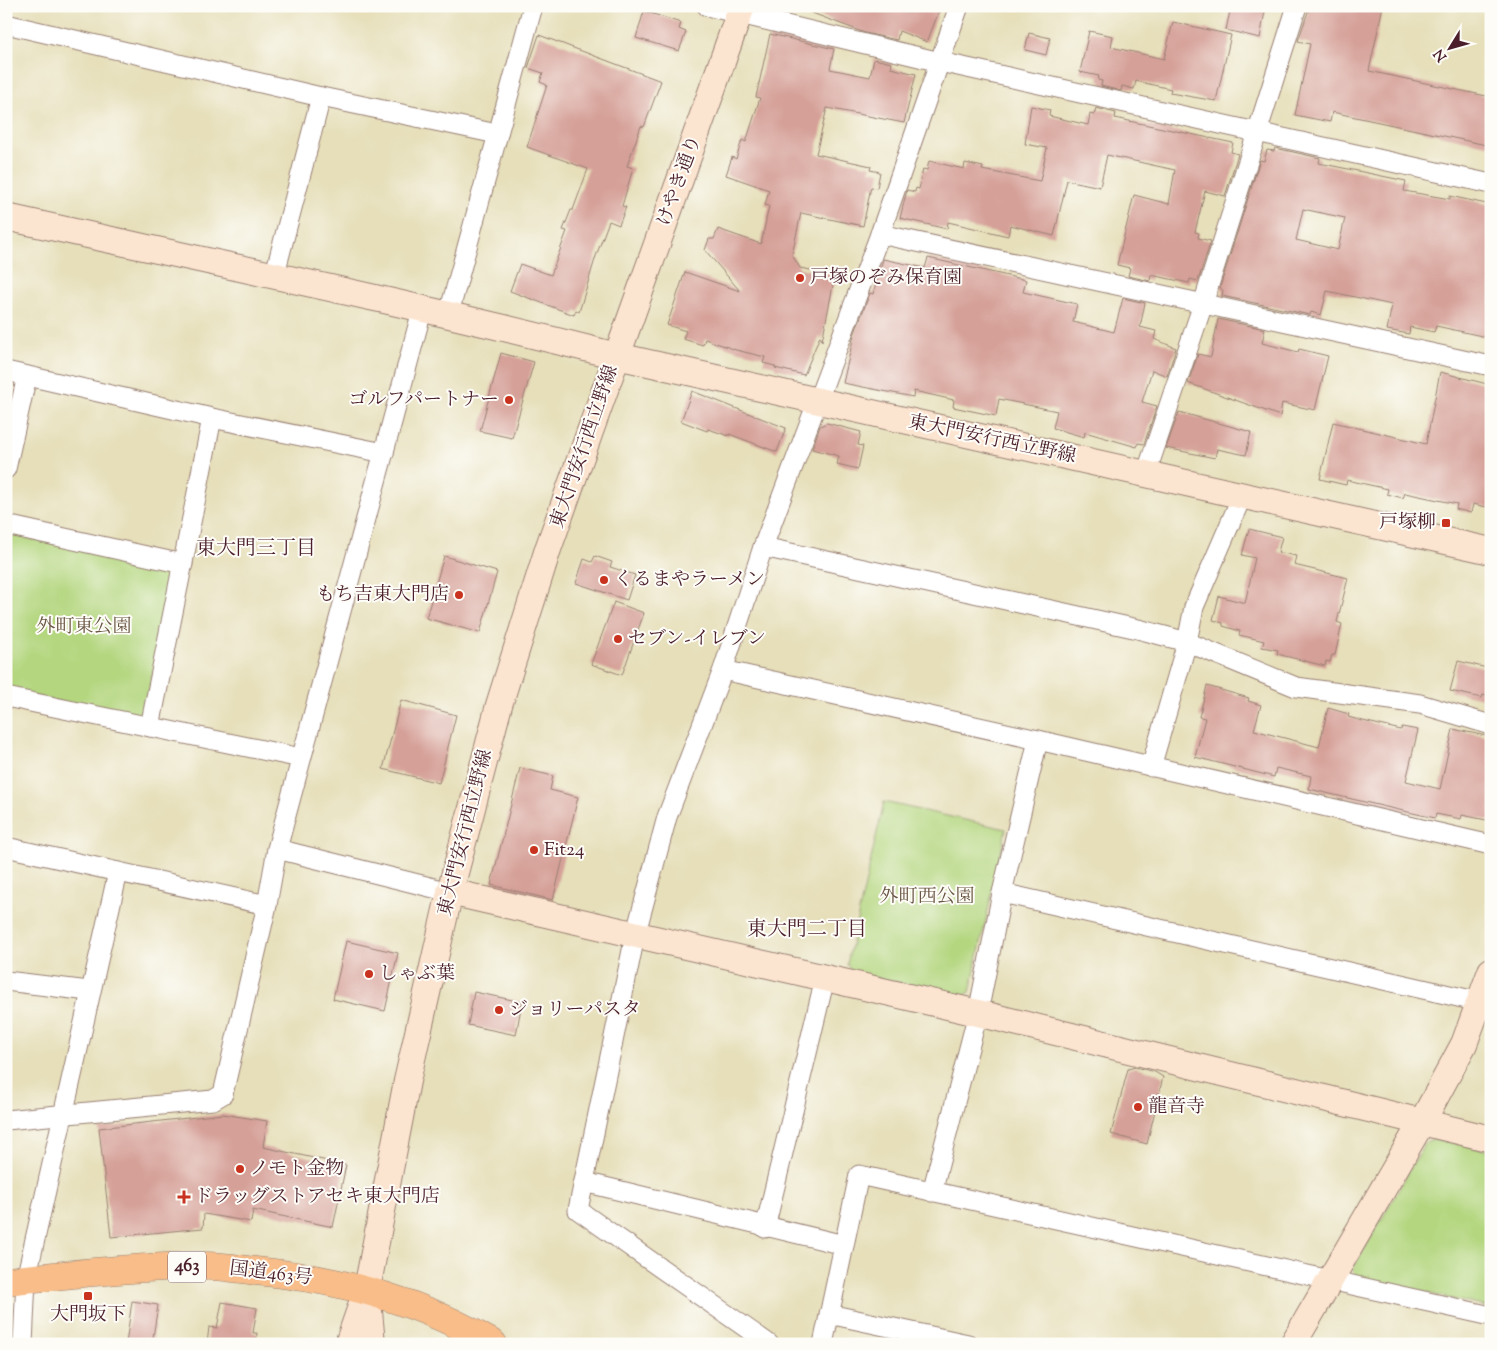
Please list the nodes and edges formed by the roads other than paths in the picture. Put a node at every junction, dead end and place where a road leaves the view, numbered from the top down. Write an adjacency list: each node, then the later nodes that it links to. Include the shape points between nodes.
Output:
1 (533, 6): 10 (street)
2 (707, 6): 5 (street)
3 (959, 6): 7 (street)
4 (1297, 6): 9 (street)
5 (741, 11): 7 (street); 18 (street, けやき通り)
6 (6, 24): 8 (street)
7 (940, 62): 9 (street); 13 (street)
8 (321, 97): 10 (street); 14 (street)
9 (1256, 133): 11 (street); 15 (street)
10 (497, 134): 17 (street)
11 (1491, 184)
12 (6, 216): 14 (street)
13 (880, 234): 15 (street); 22 (street)
14 (274, 277): 16 (street)
15 (1202, 304): 19 (street); 26 (street)
16 (423, 307): 17 (street); 24 (street)
17 (449, 314): 18 (street)
18 (616, 356): 22 (street, 東大門安行西立野線); 44 (street, 東大門安行西立野線, via 548,549 499,704)
19 (1491, 366)
20 (6, 372): 21 (street)
21 (27, 376): 23 (street); 25 (street)
22 (816, 402): 26 (street, 東大門安行西立野線); 29 (street)
23 (212, 418): 24 (street); 31 (street)
24 (384, 452): 38 (street)
25 (6, 469)
26 (1146, 474): 27 (street, 東大門安行西立野線)
27 (1242, 496): 30 (street, 東大門安行西立野線); 32 (street, via 1194,606)
28 (6, 525): 31 (street)
29 (763, 547): 32 (street); 33 (street)
30 (1491, 552)
31 (183, 564): 36 (street)
32 (1187, 642): 35 (street, via 1296,687 1420,704); 39 (street)
33 (723, 670): 37 (street); 47 (street, via 667,817)
34 (6, 697): 36 (street)
35 (1491, 725)
36 (150, 727): 38 (street)
37 (1038, 740): 39 (street); 45 (street)
38 (301, 758): 42 (street)
39 (1151, 766): 40 (street)
40 (1491, 845)
41 (6, 847): 43 (street)
42 (277, 849): 44 (street); 46 (street)
43 (118, 872): 46 (street); 51 (street)
44 (450, 892): 47 (street); 64 (street, 東大門安行西立野線, via 407,1081)
45 (1002, 894): 52 (street); 53 (street)
46 (266, 905): 54 (street, via 222,1094 213,1100)
47 (635, 936): 49 (street); 58 (street)
48 (1491, 971): 52 (street)
49 (825, 978): 53 (street); 60 (street)
50 (6, 980): 51 (street)
51 (89, 990): 54 (street)
52 (1480, 1002): 56 (street, via 1464,1044)
53 (978, 1013): 56 (street); 59 (street)
54 (63, 1115): 55 (street); 63 (street)
55 (6, 1120)
56 (1422, 1122): 57 (street); 62 (street)
57 (1491, 1139)
58 (584, 1182): 60 (street); 71 (street, via 578,1210)
59 (932, 1192): 61 (street, via 859,1175); 62 (street)
60 (765, 1228): 61 (street)
61 (844, 1245): 65 (street)
62 (1331, 1279): 66 (street); 74 (street)
63 (16, 1280): 64 (highway, 国道463号 / 463, via 125,1269 209,1266 293,1275); 67 (street)
64 (367, 1289): 68 (street); 69 (street); 70 (highway, 国道463号 / 463, via 417,1306)
65 (830, 1314): 72 (street); 73 (street)
66 (1491, 1316)
67 (23, 1344)
68 (348, 1344)
69 (372, 1344)
70 (493, 1344)
71 (769, 1344)
72 (824, 1344)
73 (968, 1344)
74 (1293, 1344)

